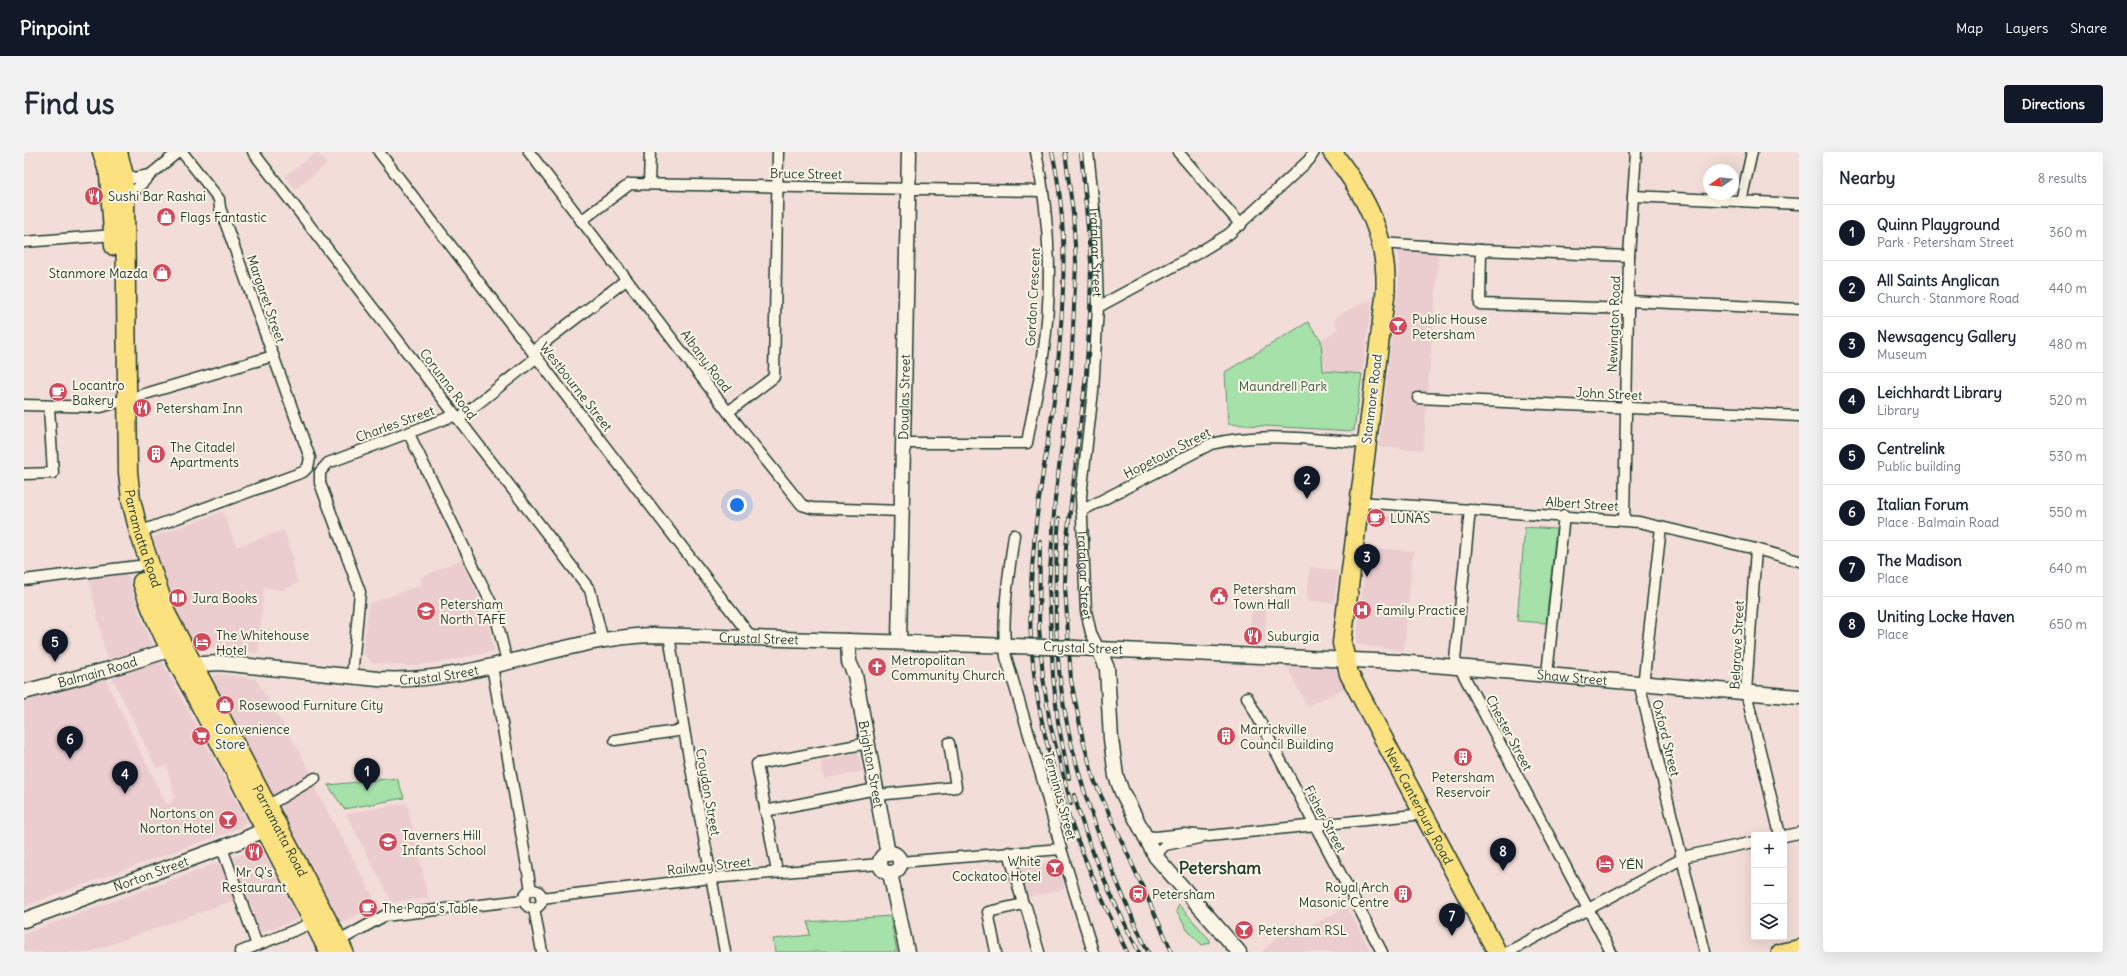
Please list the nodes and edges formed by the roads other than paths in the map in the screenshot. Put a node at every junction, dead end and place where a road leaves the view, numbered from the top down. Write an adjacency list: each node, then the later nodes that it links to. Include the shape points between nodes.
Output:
1 (102, 152): 30 (highway, Parramatta Road, via 109,174)
2 (118, 152): 18 (highway, Parramatta Road)
3 (178, 152): 19 (street)
4 (182, 152): 40 (street, Margaret Street, via 219,199)
5 (253, 152): 47 (street, Corunna Road)
6 (379, 152): 39 (street, Westbourne Street)
7 (529, 152): 28 (street, Albany Road)
8 (650, 152): 20 (street)
9 (778, 152): 21 (street)
10 (909, 152): 22 (main road, Douglas Street)
11 (1036, 152): 23 (street, Gordon Crescent)
12 (1088, 152): 37 (street, Trafalgar Street, via 1095,217)
13 (1178, 152): 29 (street)
14 (1331, 152): 17 (street); 32 (highway, Stanmore Road, via 1363,195)
15 (1636, 152): 24 (street, Newington Road)
16 (1752, 152): 26 (street)
17 (1311, 156): 29 (street)
18 (123, 172): 19 (street, via 134,178); 25 (highway, Parramatta Road)
19 (150, 175): 25 (street)
20 (650, 184): 21 (street, Bruce Street); 28 (street, Bruce Street, via 630,184)
21 (778, 186): 22 (street, Bruce Street); 46 (street, via 774,377)
22 (908, 189): 23 (street, Bruce Street); 50 (main road, Douglas Street)
23 (1043, 191): 50 (street, Gordon Crescent, via 1050,265 1043,355 1027,443)
24 (1633, 196): 26 (street); 34 (street, Newington Road)
25 (126, 201): 42 (highway, Parramatta Road)
26 (1741, 201): 27 (street)
27 (1799, 204)
28 (581, 221): 35 (street, Albany Road)
29 (1241, 224): 37 (street, via 1198,253)
30 (114, 235): 31 (street); 42 (highway, Parramatta Road)
31 (24, 242)
32 (1382, 243): 33 (street); 51 (highway, Stanmore Road, via 1386,284)
33 (1481, 250): 34 (street); 36 (street, via 1480,304)
34 (1629, 256): 36 (street, Newington Road)
35 (626, 280): 39 (street, Charles Street, via 537,348); 46 (street, Albany Road)
36 (1628, 305): 38 (street); 45 (street, Newington Road)
37 (1098, 307): 56 (street, Trafalgar Street, via 1093,391 1081,485)
38 (1799, 309)
39 (535, 355): 47 (street, Charles Street, via 532,361 462,416); 67 (street, Westbourne Street)
40 (273, 356): 42 (street); 60 (street, Margaret Street, via 309,452 308,467 300,473)
41 (1418, 398): 45 (street, John Street)
42 (122, 401): 44 (street, via 101,407); 60 (highway, Parramatta Road, via 131,500); 64 (highway, Parramatta Road, via 117,483)
43 (24, 405): 44 (street)
44 (49, 407): 52 (street, via 53,473)
45 (1626, 407): 48 (street, John Street); 58 (street, Newington Road)
46 (728, 412): 55 (street, Albany Road, via 802,505 812,508)
47 (456, 416): 49 (street, Charles Street); 68 (street, Corunna Road, via 590,590)
48 (1799, 416)
49 (409, 434): 76 (street, via 494,609); 82 (street, Charles Street, via 328,463 320,472 320,483 360,592)
50 (904, 443): 55 (main road, Douglas Street)
51 (1366, 443): 53 (highway, Stanmore Road); 56 (street, Hopetoun Street, via 1268,437 1223,440)
52 (24, 474)
53 (1359, 502): 54 (street, Albert Street); 75 (highway, Stanmore Road, via 1342,643)
54 (1470, 510): 57 (street, Albert Street); 79 (street)
55 (902, 511): 71 (main road, Douglas Street)
56 (1081, 512): 73 (street, Trafalgar Street, via 1086,617)
57 (1564, 515): 58 (street, Albert Street); 81 (street)
58 (1624, 520): 59 (street, Albert Street)
59 (1661, 527): 62 (street, Albert Street); 83 (street, Oxford Street)
60 (139, 532): 77 (highway, Parramatta Road, via 161,601)
61 (1014, 535): 72 (street, Terminus Street, via 1008,583)
62 (1756, 549): 63 (street, Albert Street); 85 (street, Belgrave Street)
63 (1799, 561)
64 (138, 566): 65 (street); 74 (highway, Parramatta Road, via 150,609)
65 (24, 580)
66 (668, 635): 67 (main road, Crystal Street); 68 (main road, Crystal Street, via 634,636); 88 (street, Croydon Street)
67 (752, 638): 69 (main road, Crystal Street)
68 (603, 641): 76 (main road, Crystal Street)
69 (848, 641): 70 (main road, Crystal Street); 80 (main road, Brighton Street, via 849,662)
70 (865, 641): 71 (main road, Crystal Street); 80 (main road, Brighton Street, via 858,653)
71 (899, 642): 72 (main road, Crystal Street)
72 (1010, 646): 73 (main road, Crystal Street, bridge); 106 (street, Terminus Street, via 1010,671 1044,785)
73 (1099, 649): 75 (main road, Crystal Street); 102 (main road, Trafalgar Street, via 1107,668 1109,727 1116,776)
74 (169, 650): 77 (highway, Parramatta Road); 84 (main road, Balmain Road)
75 (1345, 659): 79 (main road, Shaw Street); 96 (highway, New Canterbury Road, via 1349,674)
76 (507, 662): 78 (main road, Crystal Street)
77 (186, 665): 82 (main road, Crystal Street, via 220,663); 98 (highway, Parramatta Road)
78 (492, 666): 82 (main road, Crystal Street, via 448,676 385,681); 114 (street)
79 (1456, 666): 81 (main road, Shaw Street); 119 (street, Chester Street, via 1463,674)
80 (855, 674): 91 (main road, Brighton Street)
81 (1547, 674): 83 (main road, Shaw Street)
82 (352, 676)
83 (1642, 683): 85 (main road, Shaw Street); 109 (street, Oxford Street, via 1641,691)
84 (24, 692)
85 (1746, 692): 87 (main road, Shaw Street); 99 (street, Belgrave Street)
86 (1246, 697): 97 (street, Fisher Street)
87 (1799, 697)
88 (684, 730): 89 (street); 113 (street, Croydon Street)
89 (615, 740)
90 (949, 743): 93 (street, via 956,787)
91 (868, 744): 93 (main road, Brighton Street); 95 (street, via 757,764)
92 (315, 778): 94 (street)
93 (877, 792): 95 (street); 111 (main road, Brighton Street)
94 (274, 802)
95 (765, 811): 112 (street)
96 (1424, 814): 97 (street); 134 (highway, New Canterbury Road)
97 (1314, 826): 103 (street); 133 (street, Fisher Street)
98 (272, 827): 105 (main road, Norton Street); 121 (highway, Parramatta Road); 123 (highway, Parramatta Road)
99 (1779, 832)
100 (1799, 833): 101 (street)
101 (1787, 835)
102 (1144, 836): 103 (street); 108 (main road, Trafalgar Street)
103 (1209, 836): 108 (street, via 1165,845)
104 (1751, 843): 109 (street)
105 (222, 848): 120 (main road, Norton Street); 122 (street)
106 (1060, 850): 107 (street); 131 (street, Terminus Street)
107 (1009, 852): 110 (street); 117 (street)
108 (1156, 858): 132 (main road, Trafalgar Street)
109 (1682, 858): 119 (street); 137 (street, Oxford Street)
110 (900, 862): 111 (main road, via 895,855)
111 (886, 864): 112 (street, Railway Street); 128 (main road, Brighton Street)
112 (777, 872): 113 (street, Railway Street)
113 (711, 878): 115 (street, Railway Street); 127 (street, Croydon Street)
114 (531, 890): 115 (street, via 537,891); 116 (street, via 526,892)
115 (542, 898): 118 (street, via 539,905)
116 (524, 900): 118 (street, via 526,905); 123 (street, via 384,916)
117 (1023, 904): 129 (street, via 988,912); 130 (street)
118 (534, 908): 126 (street)
119 (1588, 910): 135 (street); 136 (street, Chester Street)
120 (24, 920)
121 (313, 923): 122 (street); 123 (highway, Parramatta Road)
122 (257, 945): 125 (street)
123 (337, 948)
124 (1799, 948): 138 (main road)
125 (240, 952)
126 (542, 952)
127 (725, 952)
128 (907, 952)
129 (996, 952)
130 (1039, 952)
131 (1093, 952)
132 (1239, 952)
133 (1382, 952)
134 (1497, 952)
135 (1508, 952)
136 (1610, 952)
137 (1705, 952)
138 (1780, 952)

